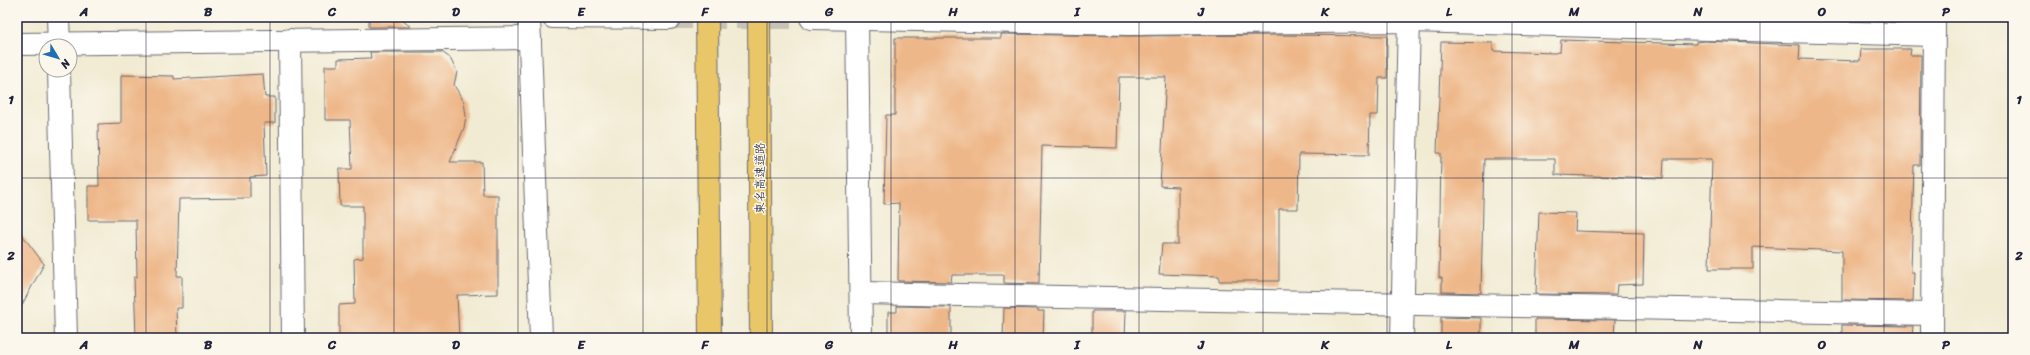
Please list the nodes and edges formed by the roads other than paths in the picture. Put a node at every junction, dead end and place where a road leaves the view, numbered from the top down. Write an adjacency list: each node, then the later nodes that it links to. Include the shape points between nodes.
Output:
1 (58, 17): 11 (street)
2 (553, 17): 5 (street)
3 (707, 17): 23 (highway)
4 (759, 17): 24 (highway, 東名高速道路)
5 (670, 18)
6 (811, 18): 7 (street)
7 (857, 18): 8 (street, via 1129,24); 17 (street)
8 (1409, 19): 9 (street); 18 (street)
9 (1934, 26): 19 (street)
10 (529, 27): 12 (street); 22 (street)
11 (59, 38)
12 (290, 40): 15 (street); 21 (street)
13 (17, 44): 14 (street)
14 (38, 44)
15 (78, 44)
16 (60, 78): 20 (street)
17 (862, 294): 18 (street); 25 (street)
18 (1402, 305): 19 (street); 26 (street)
19 (1932, 314): 27 (street)
20 (66, 338)
21 (293, 338)
22 (541, 338)
23 (710, 338)
24 (761, 338)
25 (861, 338)
26 (1402, 338)
27 (1932, 338)

